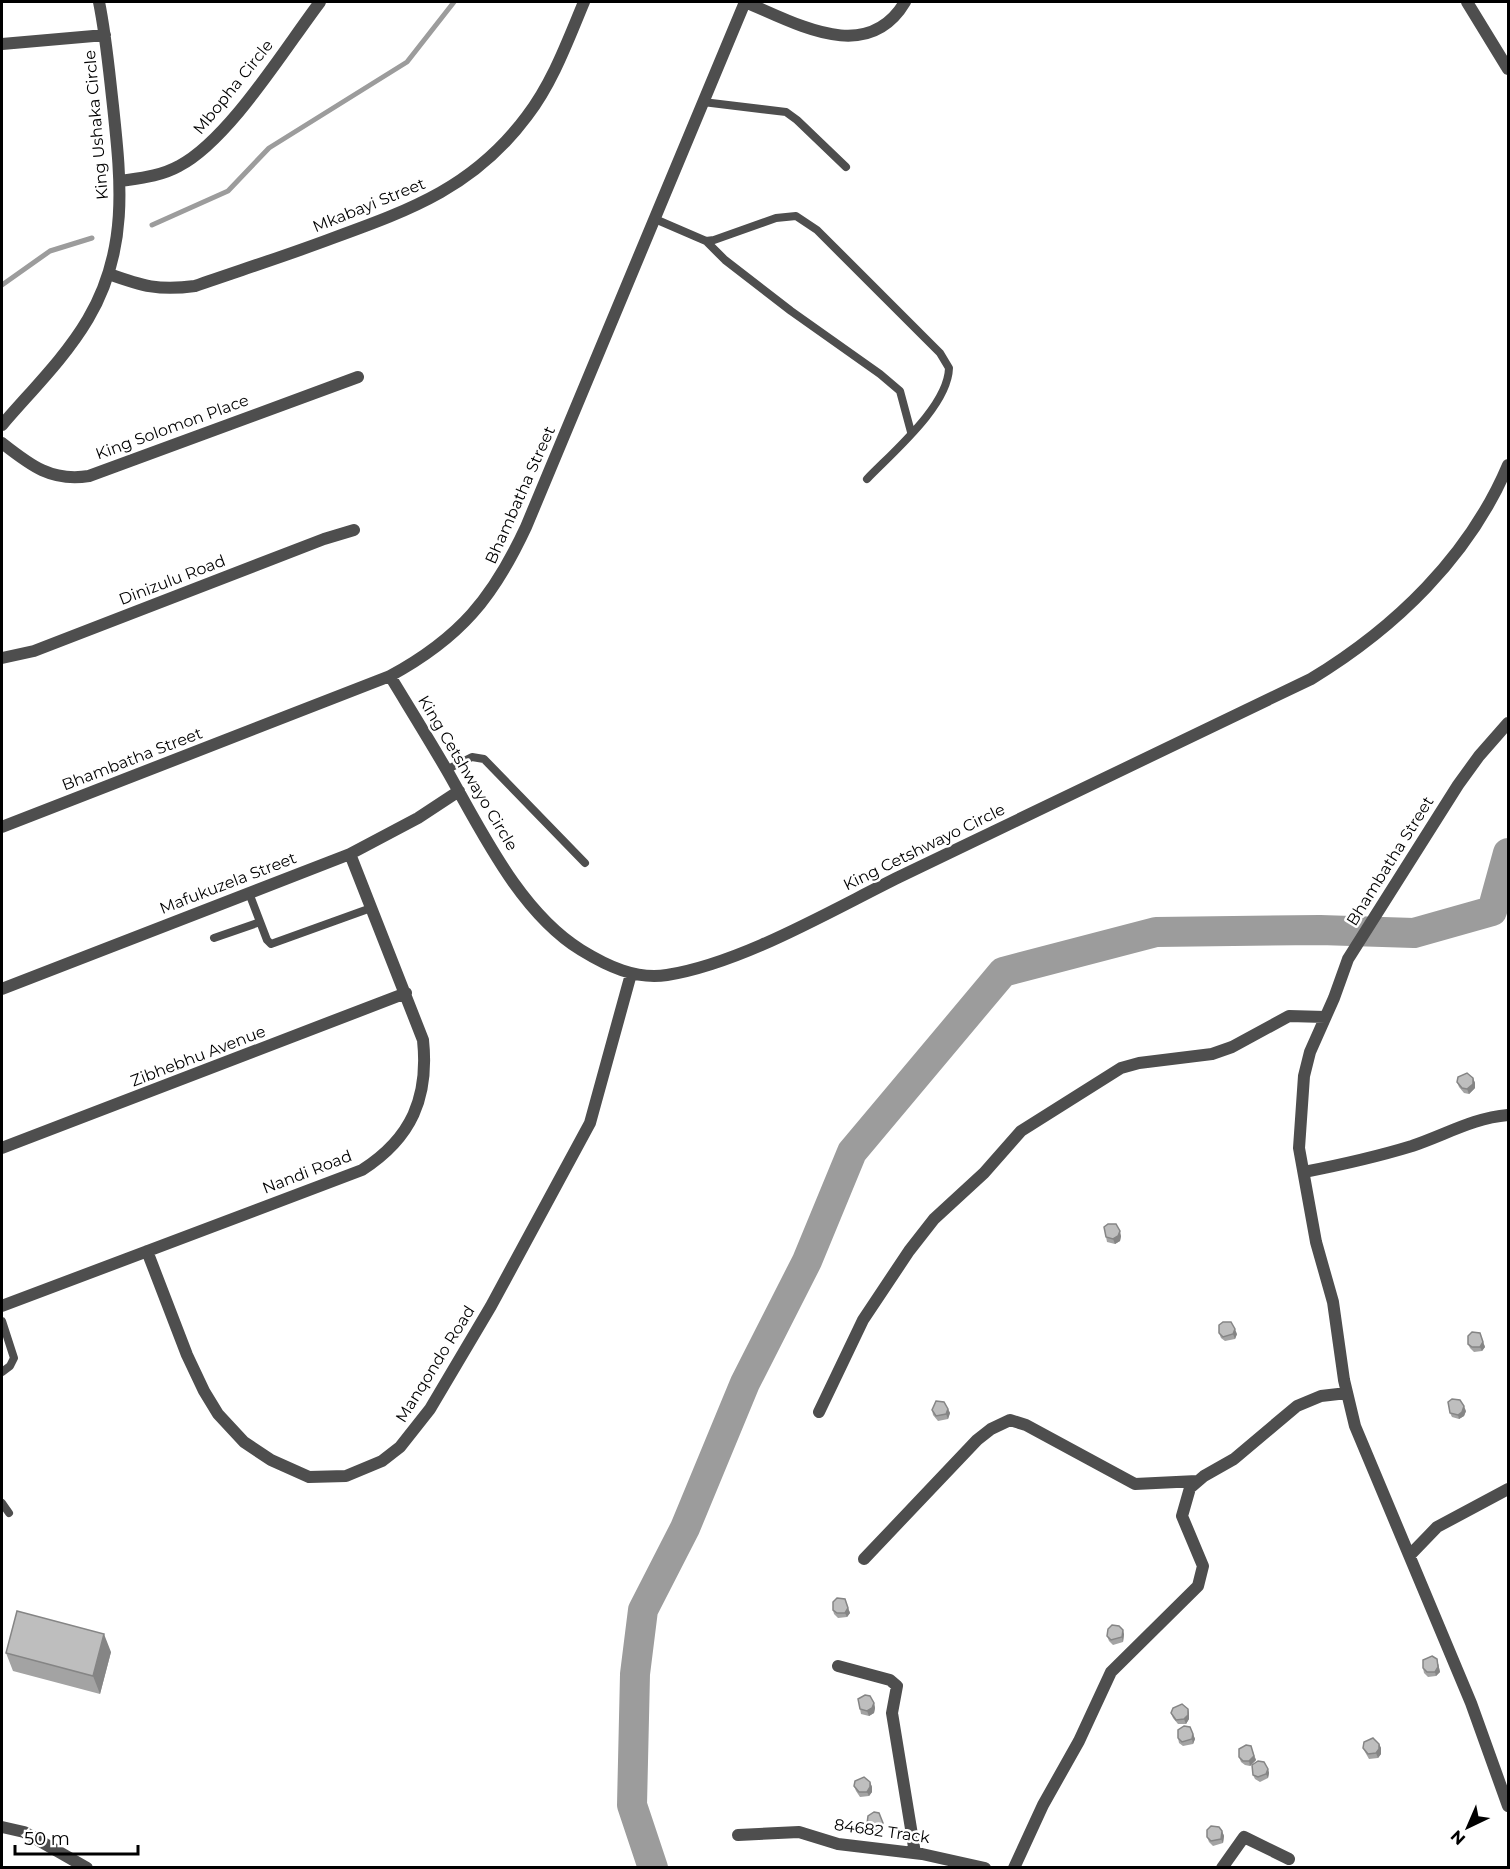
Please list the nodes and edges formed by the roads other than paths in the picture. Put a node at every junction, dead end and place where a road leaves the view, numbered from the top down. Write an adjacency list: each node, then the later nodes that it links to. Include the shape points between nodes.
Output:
1 (99, 2): 7 (street, King Ushaka Circle)
2 (320, 2): 12 (street, Mbopha Circle, via 214,140 167,172)
3 (584, 2): 15 (street, Mkabayi Street, via 553,74 527,116 496,153 424,203 195,286 150,288)
4 (745, 2): 5 (street, via 836,36 857,36 893,19); 10 (street, Bhambatha Street)
5 (905, 2)
6 (1467, 2): 9 (street)
7 (105, 35): 8 (street); 12 (street, King Ushaka Circle)
8 (2, 44)
9 (1509, 69)
10 (703, 102): 11 (lane, via 786,112); 13 (street, Bhambatha Street)
11 (846, 167)
12 (121, 181): 15 (street, King Ushaka Circle, via 117,240)
13 (654, 219): 14 (lane); 24 (street, Bhambatha Street, via 510,562 491,594 451,635)
14 (706, 241): 18 (lane, via 791,311 894,386 903,399); 18 (lane, via 787,215 806,220 817,230 946,360 948,378 944,390)
15 (109, 274): 17 (street, King Ushaka Circle, via 89,319)
16 (358, 378): 19 (street, King Solomon Place, via 88,476 51,475)
17 (2, 425)
18 (911, 432): 21 (lane)
19 (2, 443)
20 (1509, 465): 35 (street, King Cetshwayo Circle, via 1474,528 1430,583 1362,645 1311,679 752,947 667,975)
21 (867, 478)
22 (354, 530): 23 (street, Dinizulu Road, via 34,651)
23 (2, 658)
24 (390, 676): 26 (street, King Cetshwayo Circle); 28 (street, Bhambatha Street)
25 (1509, 723): 38 (street, Bhambatha Street, via 1458,785 1381,905 1348,959)
26 (446, 770): 27 (street, King Cetshwayo Circle); 30 (lane, via 472,757 484,759)
27 (459, 791): 29 (street, Mafukuzela Street); 35 (street, King Cetshwayo Circle, via 529,904 544,921 581,951)
28 (2, 827)
29 (350, 854): 31 (street, Mafukuzela Street); 32 (street, Nandi Road)
30 (585, 863)
31 (249, 893): 33 (lane); 36 (street, Mafukuzela Street)
32 (371, 908): 33 (lane, via 275,944 267,940); 37 (street, Nandi Road)
33 (260, 922): 34 (lane)
34 (213, 938)
35 (631, 974): 42 (street, Manqondo Road, via 590,1123 430,1409 400,1447 382,1461 346,1476 309,1477 271,1460 244,1442 218,1414 204,1391)
36 (2, 988)
37 (406, 993): 40 (street, Zibhebhu Avenue); 42 (street, Nandi Road, via 423,1040 424,1086 411,1122 384,1154 362,1170)
38 (1325, 1017): 41 (street, Bhambatha Street, via 1304,1076 1299,1148); 47 (street, via 1289,1016 1212,1054 1121,1068 1021,1131 984,1173 934,1219 909,1251 850,1343)
39 (1509, 1115): 41 (street, via 1474,1121 1370,1158)
40 (2, 1149)
41 (1304, 1172): 46 (street, Bhambatha Street, via 1333,1302)
42 (147, 1251): 43 (street, Nandi Road)
43 (2, 1306)
44 (2, 1321): 45 (lane, via 14,1358)
45 (2, 1372)
46 (1347, 1393): 48 (street, via 1321,1396 1297,1406 1234,1459); 52 (street, Bhambatha Street, via 1368,1460)
47 (819, 1412)
48 (1197, 1481): 53 (street, via 1135,1484 1010,1420 977,1440); 63 (street, via 1187,1494 1182,1516 1203,1566 1198,1586 1111,1672)
49 (1509, 1489): 52 (street, via 1437,1527)
50 (2, 1503): 51 (lane)
51 (9, 1513)
52 (1410, 1555): 55 (street, Bhambatha Street)
53 (864, 1559)
54 (838, 1666): 59 (street, via 890,1680 897,1686 892,1713)
55 (1504, 1782): 56 (street, Bhambatha Street)
56 (1509, 1806)
57 (2, 1827): 61 (street, via 24,1832)
58 (738, 1835): 59 (street, 84682 Track, via 793,1831 851,1847)
59 (915, 1853): 62 (street, 84682 Track)
60 (1289, 1859): 64 (street, via 1244,1837)
61 (87, 1868)
62 (985, 1868)
63 (1014, 1868)
64 (1222, 1868)

